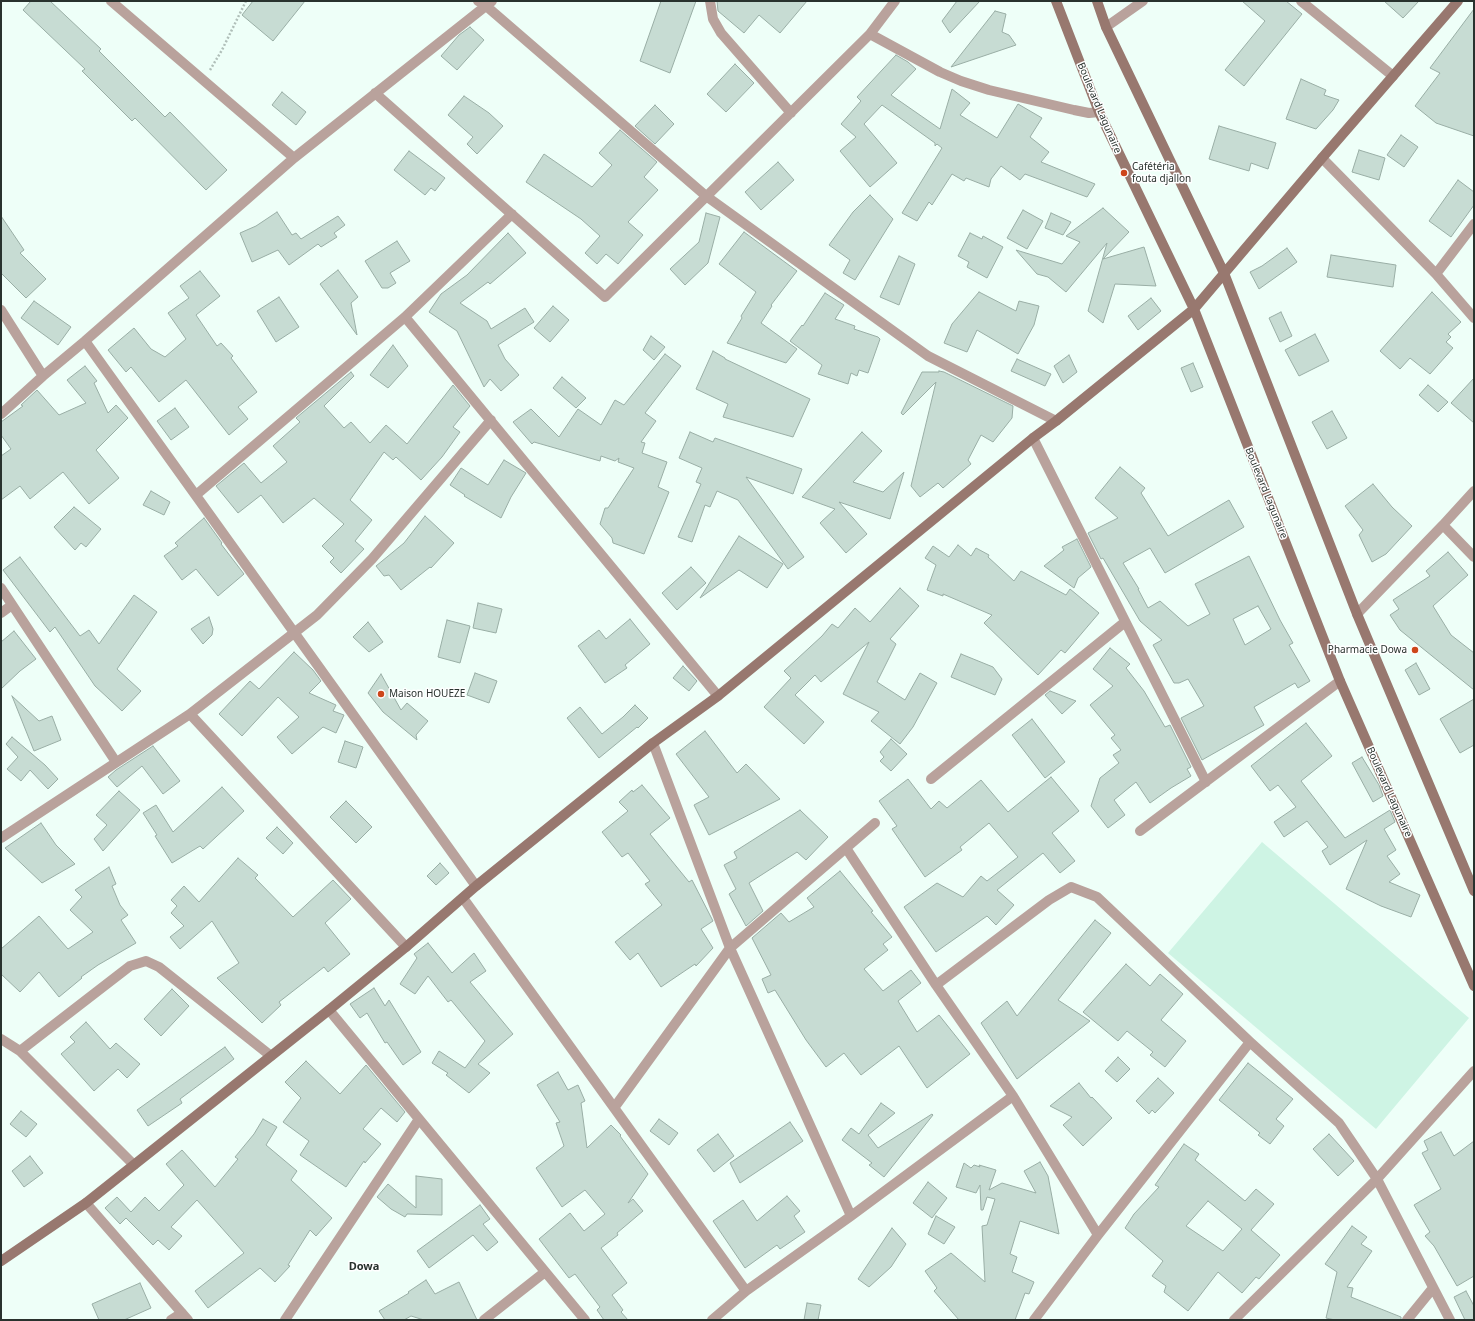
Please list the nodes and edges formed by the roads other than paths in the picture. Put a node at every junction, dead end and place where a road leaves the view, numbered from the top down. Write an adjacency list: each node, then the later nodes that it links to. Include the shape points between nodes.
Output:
1 (111, 1): 16 (street)
2 (710, 1): 15 (street, via 713,19 721,33)
3 (894, 1): 11 (street)
4 (1056, 1): 14 (main road, Boulevard Lagunaire)
5 (1097, 1): 10 (main road)
6 (1143, 1): 10 (street)
7 (1301, 1): 12 (street)
8 (1458, 1): 12 (main road)
9 (485, 2): 13 (street); 18 (street)
10 (1106, 28): 21 (main road)
11 (870, 34): 14 (street, via 961,81 1074,110); 15 (street)
12 (1393, 76): 17 (main road)
13 (375, 93): 16 (street); 19 (street)
14 (1099, 112): 23 (main road, Boulevard Lagunaire)
15 (791, 113): 18 (street)
16 (294, 158): 27 (street)
17 (1322, 158): 21 (main road); 22 (street)
18 (706, 196): 19 (street, via 605,297); 31 (street, via 928,356)
19 (512, 214): 25 (street)
20 (1474, 224): 22 (street)
21 (1224, 273): 23 (main road); 40 (main road)
22 (1436, 274): 26 (street)
23 (1194, 309): 31 (main road); 43 (main road, Boulevard Lagunaire)
24 (1, 310): 28 (street)
25 (405, 317): 30 (street); 34 (street)
26 (1474, 318)
27 (85, 341): 28 (street); 34 (street)
28 (43, 376): 29 (street)
29 (1, 414)
30 (490, 420): 42 (street, via 372,559); 44 (street)
31 (1056, 421): 32 (main road)
32 (1033, 438): 41 (street); 44 (main road)
33 (1474, 491): 35 (street)
34 (196, 495): 42 (street)
35 (1443, 525): 36 (street); 40 (street)
36 (1474, 557)
37 (1, 588): 38 (street)
38 (12, 605): 39 (street); 47 (street)
39 (1, 613)
40 (1357, 614): 55 (main road)
41 (1125, 622): 48 (street); 49 (street)
42 (295, 634): 45 (street); 54 (street)
43 (1340, 681): 49 (street); 60 (main road, Boulevard Lagunaire)
44 (718, 696): 46 (main road)
45 (190, 714): 47 (street); 57 (street)
46 (653, 743): 54 (main road); 58 (street)
47 (116, 762): 52 (street)
48 (931, 779)
49 (1206, 782): 51 (street)
50 (875, 823): 53 (street)
51 (1140, 831)
52 (1, 838)
53 (846, 848): 58 (street); 59 (street)
54 (476, 886): 56 (main road)
55 (1474, 891)
56 (463, 898): 57 (main road); 68 (street)
57 (406, 947): 61 (main road)
58 (730, 948): 68 (street); 73 (street)
59 (936, 985): 63 (street, via 1049,900 1071,887 1097,897); 67 (street)
60 (1474, 986)
61 (329, 1010): 65 (main road); 69 (street)
62 (1, 1039): 64 (street)
63 (1250, 1042): 71 (street, via 1338,1123); 74 (street)
64 (20, 1052): 65 (street, via 130,966 146,961 159,967); 70 (street)
65 (271, 1056): 70 (main road)
66 (1474, 1071): 71 (street)
67 (1013, 1096): 73 (street); 74 (street)
68 (614, 1108): 78 (street)
69 (419, 1119): 76 (street); 81 (street)
70 (134, 1165): 72 (main road)
71 (1377, 1179): 77 (street); 86 (street)
72 (86, 1203): 75 (main road); 79 (street)
73 (851, 1216): 78 (street)
74 (1098, 1235): 85 (street)
75 (1, 1261)
76 (545, 1272): 82 (street); 83 (street)
77 (1433, 1288): 87 (street); 88 (street)
78 (746, 1290): 84 (street)
79 (185, 1316): 80 (street)
80 (171, 1320)
81 (285, 1320)
82 (484, 1320)
83 (585, 1320)
84 (712, 1320)
85 (1034, 1320)
86 (1234, 1320)
87 (1407, 1320)
88 (1450, 1320)

